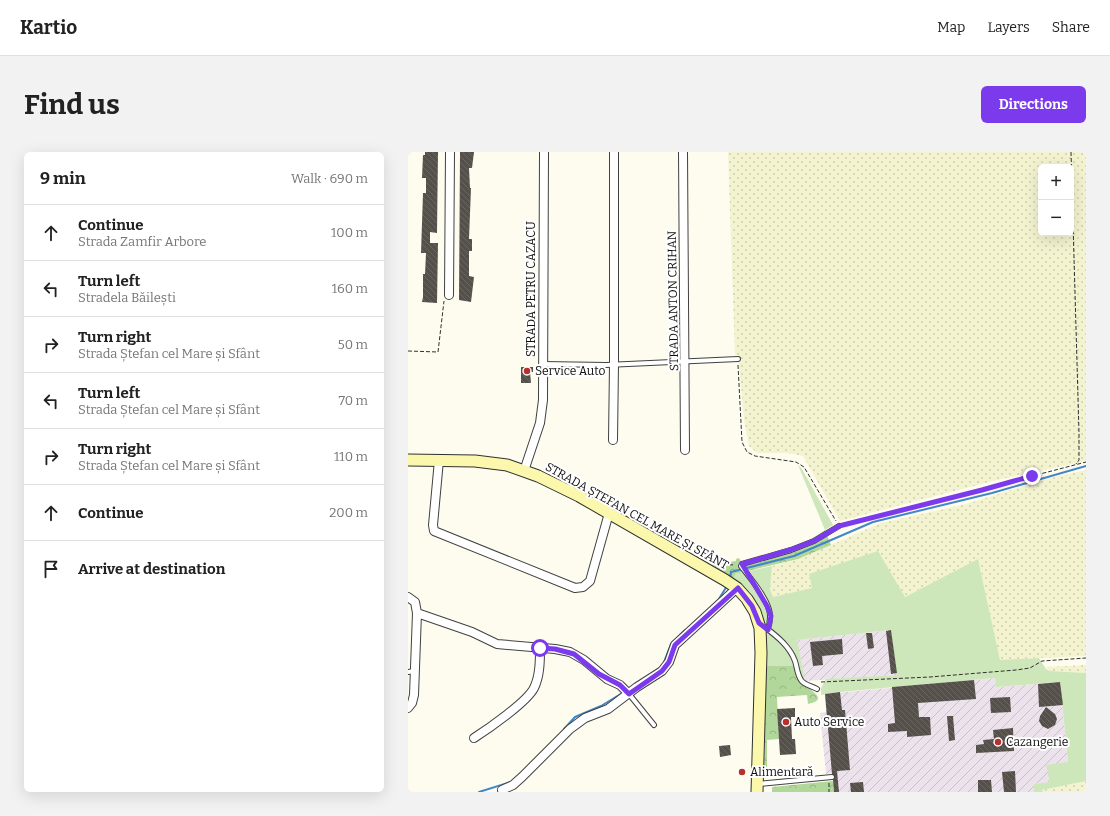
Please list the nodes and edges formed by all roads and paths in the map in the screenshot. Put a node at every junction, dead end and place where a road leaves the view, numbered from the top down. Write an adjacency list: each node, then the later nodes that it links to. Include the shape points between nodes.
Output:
1 (450, 152): 6 (street)
2 (544, 152): 10 (street, STRADA PETRU CAZACU)
3 (614, 152): 11 (street)
4 (683, 152): 9 (street, STRADA ANTON CRIHAN)
5 (1071, 152): 17 (path, via 1079,433 1079,460)
6 (449, 295): 7 (path, via 443,304 438,352)
7 (408, 351)
8 (738, 359): 9 (lane); 20 (path, via 742,442 747,452 755,456 796,462 804,467)
9 (686, 362): 11 (lane); 13 (street, STRADA ANTON CRIHAN)
10 (543, 364): 11 (lane); 18 (street, STRADA PETRU CAZACU, via 540,423)
11 (614, 364): 12 (street)
12 (612, 440)
13 (685, 450)
14 (408, 460): 15 (main road, STRADA ȘTEFAN CEL MARE ȘI SFÂNT)
15 (438, 460): 18 (main road, STRADA ȘTEFAN CEL MARE ȘI SFÂNT, via 507,465); 19 (street, via 434,531 574,588 583,587 590,581)
16 (1086, 462): 17 (path)
17 (1076, 465): 20 (path)
18 (524, 471): 19 (main road, STRADA ȘTEFAN CEL MARE ȘI SFÂNT)
19 (609, 513): 21 (main road, STRADA ȘTEFAN CEL MARE ȘI SFÂNT)
20 (839, 526): 24 (lane, STRADA ȘTEFAN CEL MARE ȘI SFÂNT, via 814,541 742,564 771,616)
21 (732, 584): 24 (main road, STRADA ȘTEFAN CEL MARE ȘI SFÂNT, via 752,606); 30 (street, via 675,645 669,662 662,671)
22 (408, 597): 23 (street, via 415,602)
23 (418, 613): 25 (street, via 472,632 497,644); 27 (street)
24 (763, 626): 29 (lane, via 783,641 790,650 800,679); 35 (main road, STRADA ȘTEFAN CEL MARE ȘI SFÂNT)
25 (540, 648): 30 (street, via 574,654); 33 (street, via 538,672 532,691)
26 (1086, 658): 28 (path, via 1042,661 1030,668 1016,670)
27 (411, 671): 31 (street, via 413,700)
28 (821, 682)
29 (818, 689)
30 (626, 691): 32 (lane); 36 (street, via 608,709 585,718 570,729 522,777)
31 (408, 708)
32 (654, 724)
33 (474, 738)
34 (830, 778): 35 (lane); 37 (path)
35 (757, 788)
36 (502, 790)
37 (829, 792)

